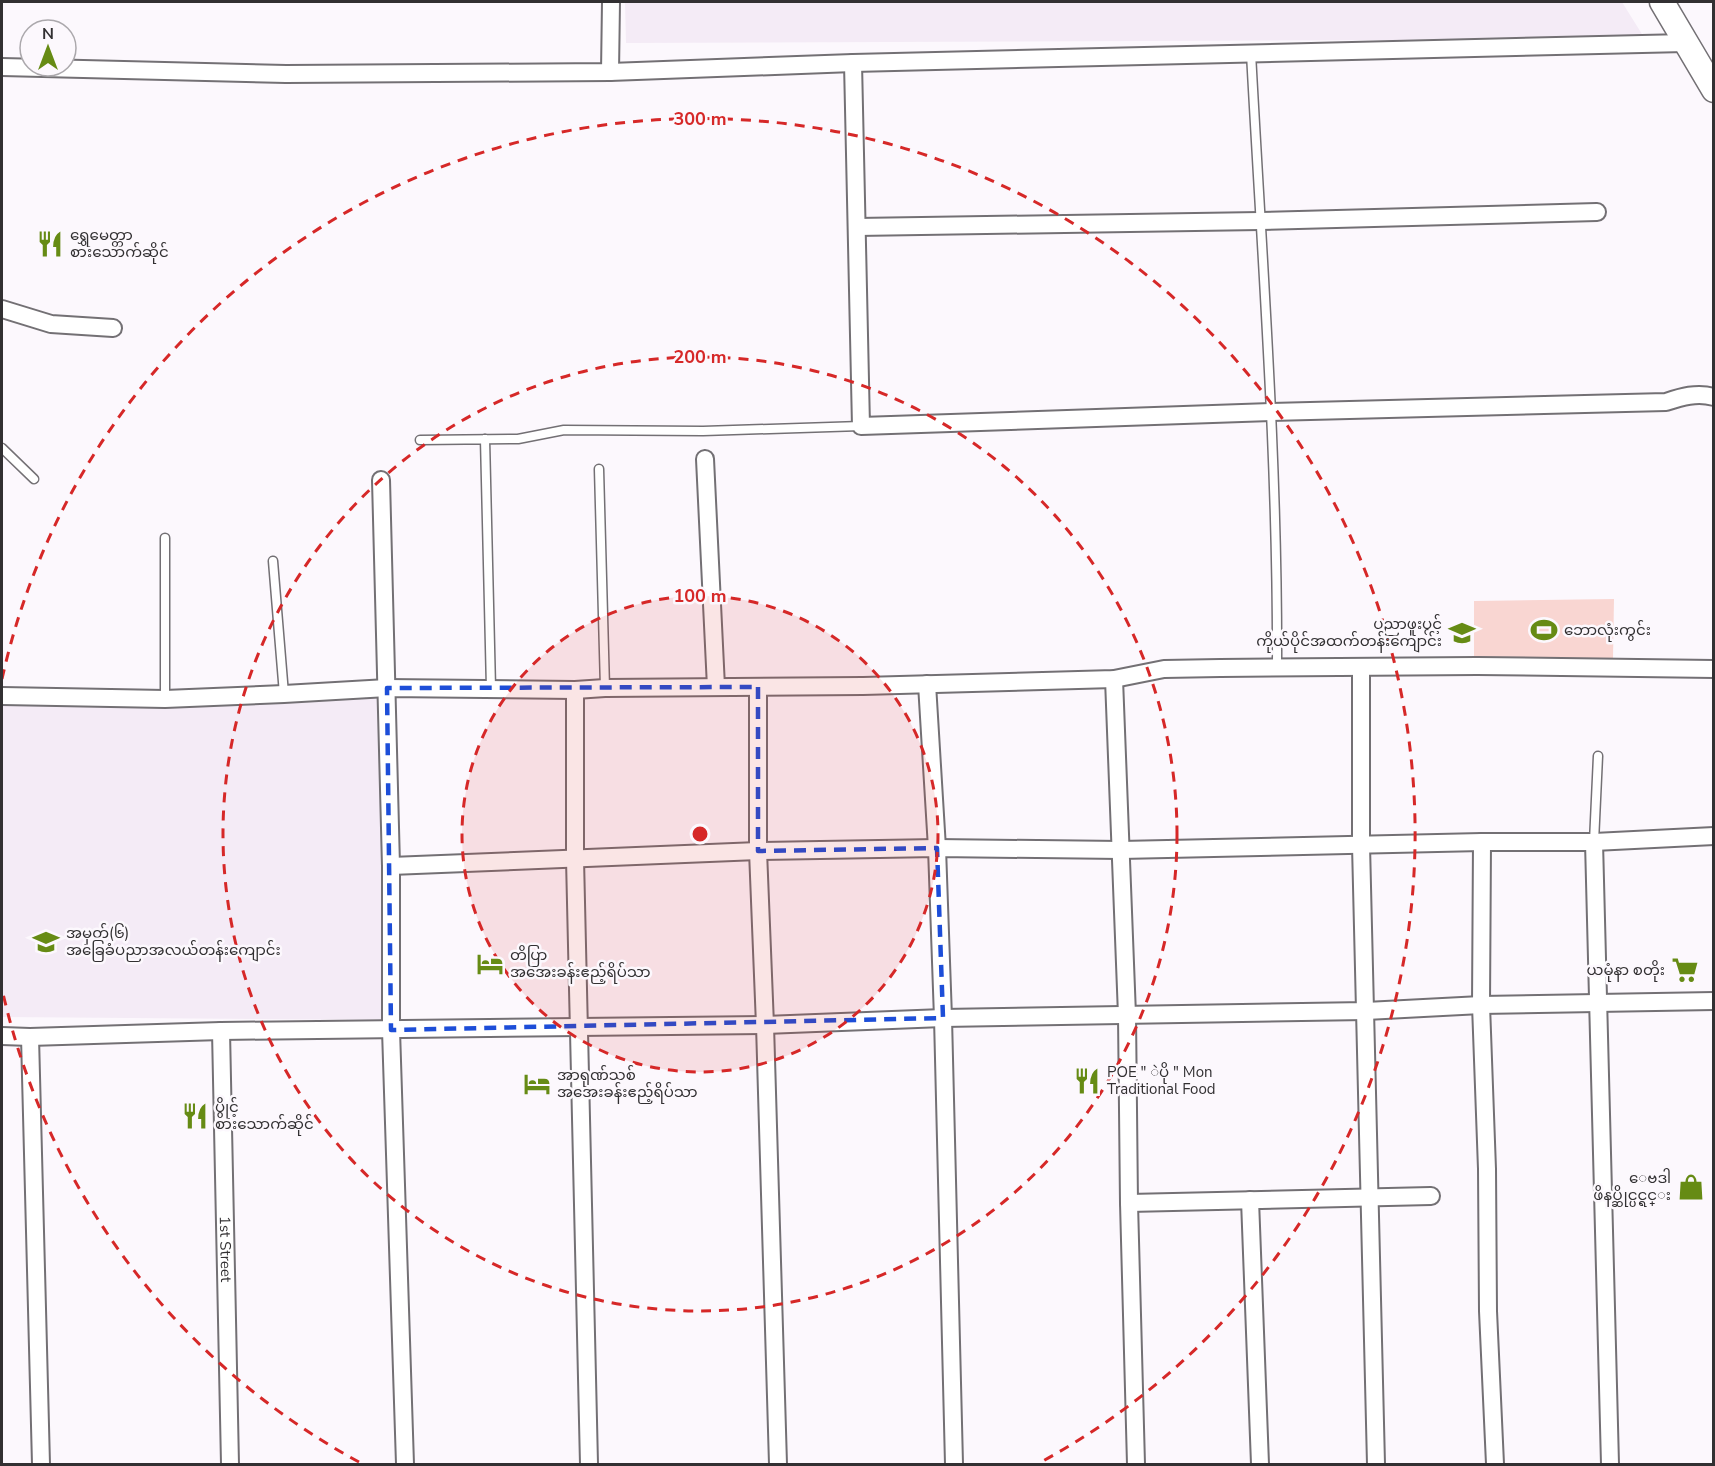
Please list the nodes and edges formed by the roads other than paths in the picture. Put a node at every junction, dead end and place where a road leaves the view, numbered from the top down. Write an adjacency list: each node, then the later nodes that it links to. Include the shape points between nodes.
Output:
1 (611, 2): 7 (street)
2 (1662, 2): 3 (main road)
3 (1685, 43): 4 (street); 8 (main road)
4 (1251, 53): 5 (street); 10 (lane)
5 (853, 63): 7 (street); 11 (street)
6 (2, 67): 7 (street, via 286,74)
7 (610, 72)
8 (1713, 90)
9 (1597, 212): 10 (street)
10 (1260, 221): 11 (street); 15 (lane)
11 (857, 227): 16 (street)
12 (2, 309): 13 (street, via 51,324)
13 (113, 328)
14 (1713, 398): 15 (street, via 1686,395 1666,402)
15 (1271, 412): 16 (street); 26 (lane)
16 (861, 426): 17 (lane, via 564,430 518,439)
17 (485, 439): 18 (lane); 34 (lane)
18 (420, 440)
19 (2, 448): 22 (lane)
20 (705, 459): 31 (street)
21 (599, 469): 35 (lane)
22 (34, 479)
23 (381, 480): 33 (street)
24 (165, 538): 39 (lane)
25 (273, 561): 37 (lane)
26 (1277, 668): 27 (street); 29 (street, via 1164,669)
27 (1361, 668): 28 (street); 44 (street)
28 (1713, 669)
29 (1114, 679): 30 (street); 46 (street)
30 (927, 684): 32 (street); 45 (street)
31 (716, 687): 32 (street); 35 (street)
32 (758, 687): 47 (street)
33 (387, 688): 34 (street); 37 (street); 49 (street)
34 (491, 688): 36 (street)
35 (605, 688): 36 (street)
36 (575, 690): 48 (street)
37 (284, 694): 39 (street)
38 (2, 696): 39 (street)
39 (165, 699)
40 (1598, 756): 43 (lane)
41 (1713, 836): 43 (street)
42 (1482, 842): 43 (street); 44 (street); 52 (street)
43 (1594, 842): 51 (street)
44 (1361, 845): 46 (street); 53 (street)
45 (937, 848): 46 (street); 47 (street); 55 (street)
46 (1121, 850): 54 (street)
47 (758, 851): 48 (street); 56 (street)
48 (575, 859): 49 (street); 57 (street)
49 (391, 866): 58 (street)
50 (1713, 1001): 51 (street)
51 (1599, 1004): 52 (street); 76 (street)
52 (1481, 1005): 53 (street); 75 (street)
53 (1366, 1011): 54 (street); 63 (street)
54 (1127, 1015): 55 (street); 65 (street)
55 (943, 1018): 56 (street); 71 (street)
56 (765, 1025): 57 (street); 70 (street)
57 (579, 1028): 58 (street); 69 (street)
58 (391, 1030): 59 (street); 68 (street)
59 (221, 1032): 61 (street); 67 (street, 1st Street)
60 (2, 1036): 61 (street)
61 (30, 1037): 66 (street)
62 (1431, 1196): 63 (street)
63 (1370, 1197): 64 (street); 74 (street)
64 (1250, 1200): 65 (street); 73 (street)
65 (1129, 1203): 72 (street)
66 (41, 1464)
67 (230, 1464)
68 (405, 1464)
69 (589, 1464)
70 (778, 1464)
71 (954, 1464)
72 (1136, 1464)
73 (1260, 1464)
74 (1376, 1464)
75 (1495, 1464)
76 (1610, 1464)

